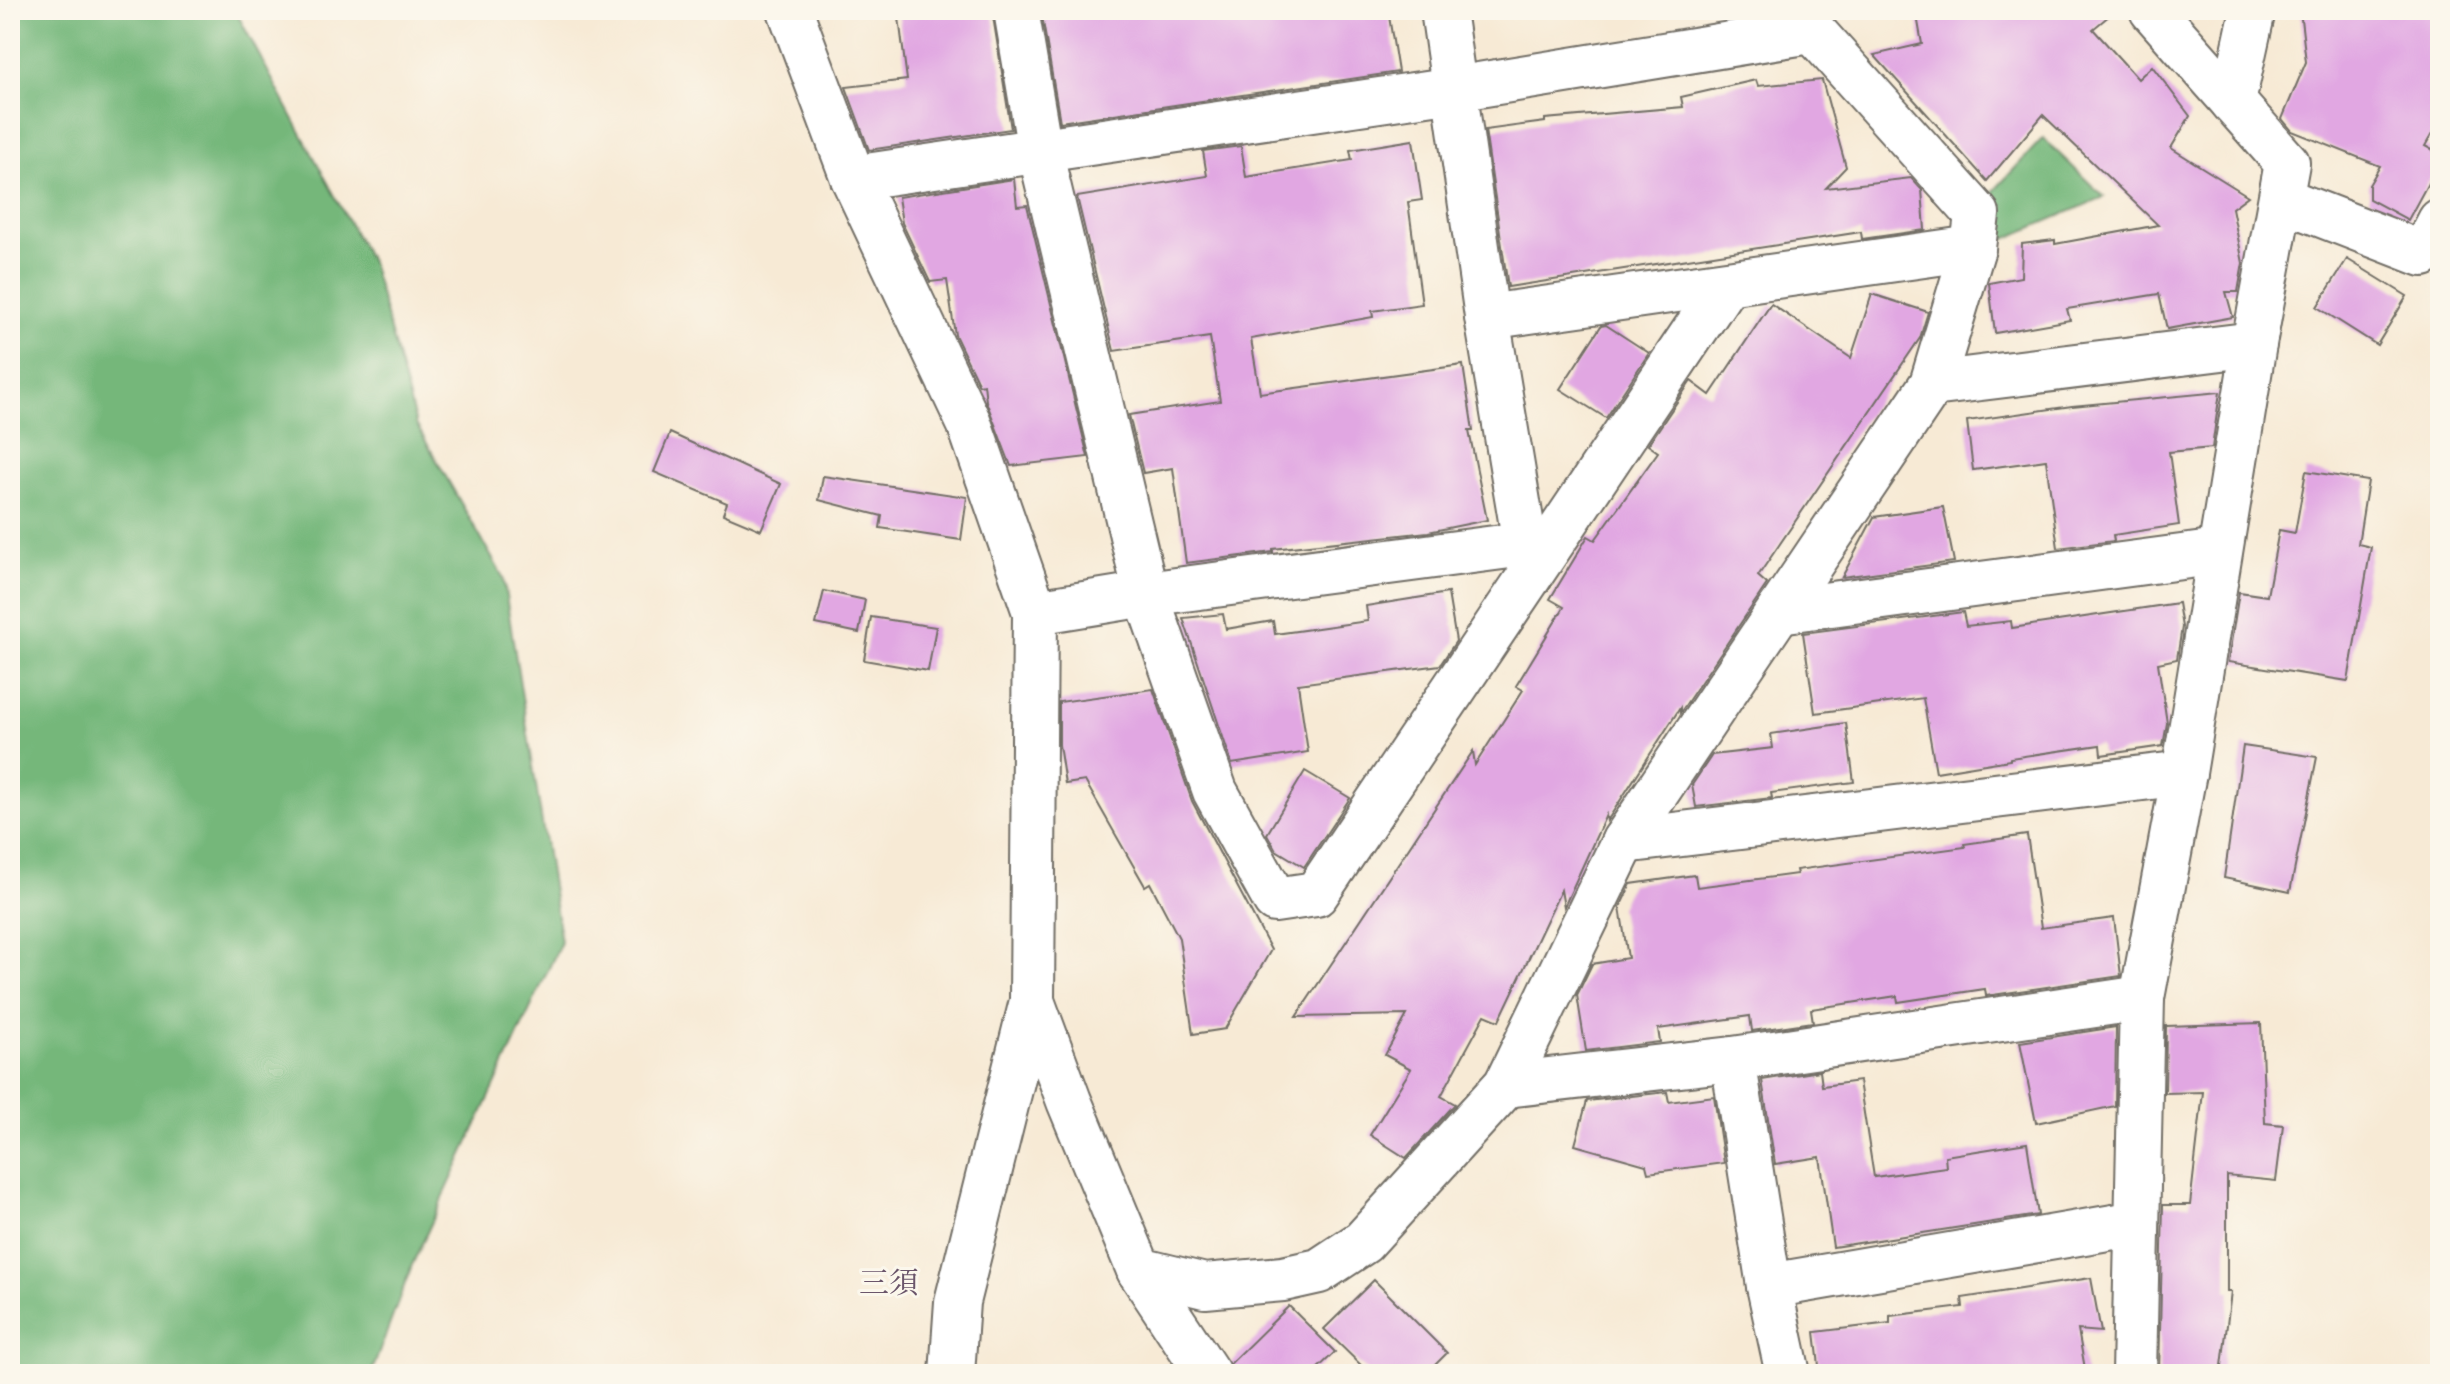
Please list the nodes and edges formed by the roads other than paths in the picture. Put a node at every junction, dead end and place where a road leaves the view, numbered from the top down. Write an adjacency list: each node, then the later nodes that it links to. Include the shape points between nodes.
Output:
1 (790, 10): 10 (street)
2 (1016, 10): 9 (street)
3 (1443, 10): 7 (street)
4 (2152, 10): 8 (street)
5 (2253, 10): 8 (street)
6 (1802, 20): 7 (street); 13 (street, via 1977,214)
7 (1454, 89): 9 (street); 15 (street)
8 (2233, 102): 11 (street, via 2287,163)
9 (1040, 151): 10 (street); 20 (street)
10 (853, 178): 22 (street, via 969,423)
11 (2281, 199): 12 (street, via 2423,254); 16 (street)
12 (2440, 221)
13 (1973, 248): 14 (street); 17 (street)
14 (1726, 284): 15 (street); 18 (street)
15 (1487, 317): 18 (street)
16 (2254, 344): 17 (street); 19 (street)
17 (1932, 384): 21 (street)
18 (1534, 551): 20 (street); 20 (street, via 1316,894 1275,900 1215,791)
19 (2219, 552): 21 (street); 23 (street)
20 (1146, 594): 22 (street)
21 (1779, 611): 24 (street)
22 (1035, 612): 26 (street)
23 (2184, 773): 24 (street); 25 (street)
24 (1624, 841): 28 (street)
25 (2142, 998): 27 (street); 29 (street)
26 (1032, 1001): 30 (street); 32 (street, via 957,1302)
27 (1733, 1059): 28 (street); 31 (street)
28 (1506, 1085): 30 (street, via 1363,1242 1319,1271 1205,1286)
29 (2137, 1223): 31 (street); 35 (street)
30 (1139, 1270): 33 (street)
31 (1769, 1286): 34 (street)
32 (952, 1374)
33 (1208, 1374)
34 (1788, 1374)
35 (2134, 1374)

